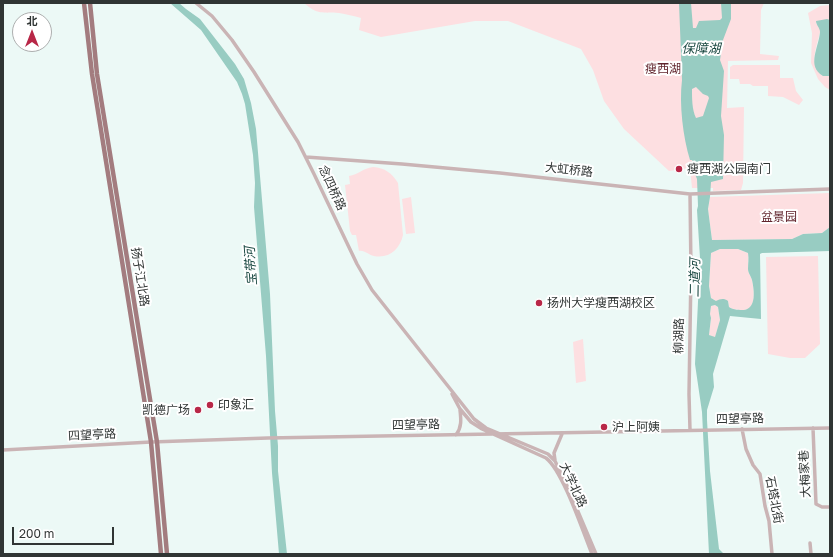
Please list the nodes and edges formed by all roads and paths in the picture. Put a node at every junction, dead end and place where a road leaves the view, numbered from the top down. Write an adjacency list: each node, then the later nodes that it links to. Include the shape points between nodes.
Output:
1 (84, 3): 17 (main road, 扬子江北路, via 92,74)
2 (90, 3): 18 (main road, 扬子江北路, via 97,74)
3 (196, 3): 4 (street, 念四桥路, via 212,16 232,40)
4 (306, 157): 6 (street, 大虹桥路, via 485,171); 7 (street, 念四桥路, via 372,290)
5 (830, 189): 6 (street, 大虹桥路)
6 (690, 194): 12 (street, 柳湖路)
7 (446, 385): 8 (street, 念四桥路); 14 (street, 念四桥路, via 474,419 486,428)
8 (460, 409): 13 (street, 念四桥路, via 471,422); 16 (street, via 462,420)
9 (813, 428): 10 (street, 四望亭路); 11 (street, 四望亭路); 21 (street, 大梅家巷, via 816,504)
10 (830, 428)
11 (742, 429): 12 (street, 四望亭路); 27 (street, 石塔北街, via 746,449 760,474)
12 (690, 430): 15 (street, 四望亭路)
13 (494, 434): 14 (street, 四望亭路); 16 (street, 四望亭路); 25 (street, 大学北路, via 552,462 566,489)
14 (504, 434): 15 (street, 四望亭路); 20 (street, 大学北路, via 548,454)
15 (562, 434): 20 (street, via 554,453)
16 (456, 435): 18 (street, 四望亭路)
17 (152, 442): 18 (street, 四望亭路); 19 (street, 四望亭路); 23 (main road, 扬子江北路)
18 (158, 442): 24 (main road, 扬子江北路)
19 (3, 450)
20 (555, 461): 26 (street, 大学北路)
21 (830, 507)
22 (810, 543): 28 (street)
23 (161, 554)
24 (167, 554)
25 (592, 554)
26 (596, 554)
27 (772, 554)
28 (811, 554)

